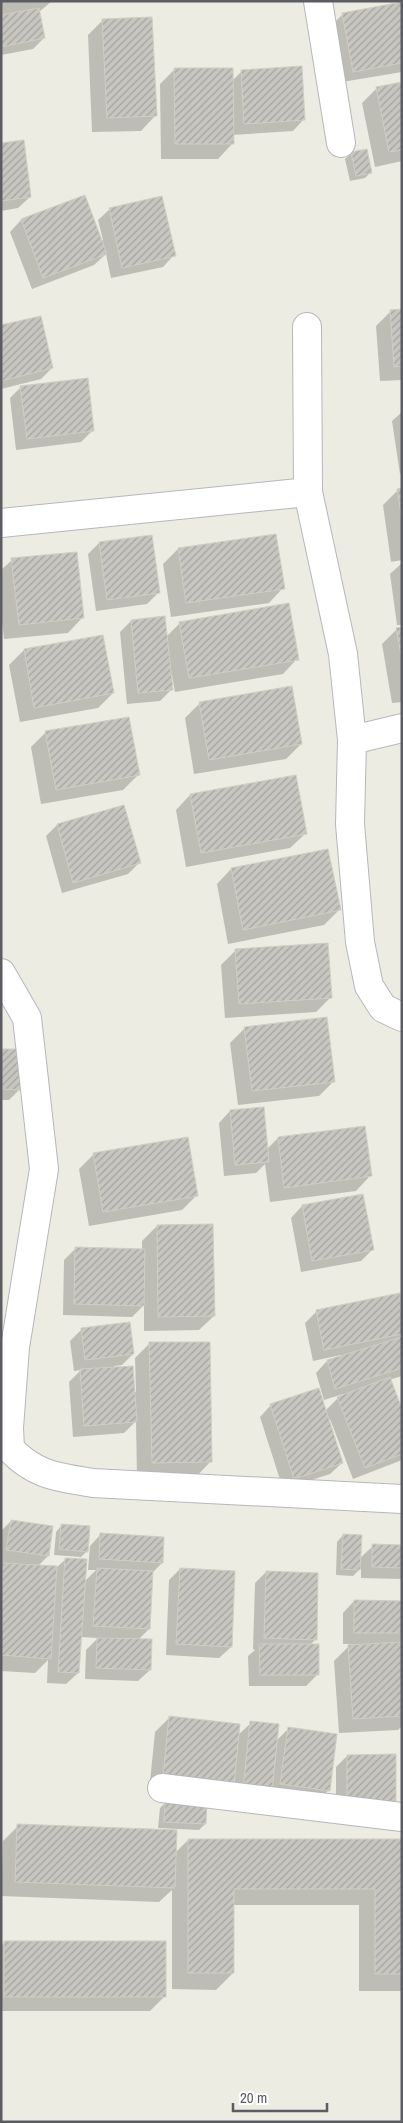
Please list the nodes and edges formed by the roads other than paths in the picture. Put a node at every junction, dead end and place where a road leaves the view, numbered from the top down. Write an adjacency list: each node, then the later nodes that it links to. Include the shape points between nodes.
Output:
1 (318, 1): 2 (street)
2 (341, 143)
3 (307, 327): 4 (street)
4 (308, 492): 5 (street); 7 (street, via 343,654)
5 (1, 523)
6 (402, 728): 7 (street)
7 (352, 740): 9 (street, via 350,824 360,942 369,986 383,1008)
8 (1, 972): 10 (street, via 27,1018 44,1169 15,1347 10,1450 44,1474 93,1483)
9 (402, 1017)
10 (402, 1499)
11 (162, 1788): 12 (street)
12 (402, 1817)

